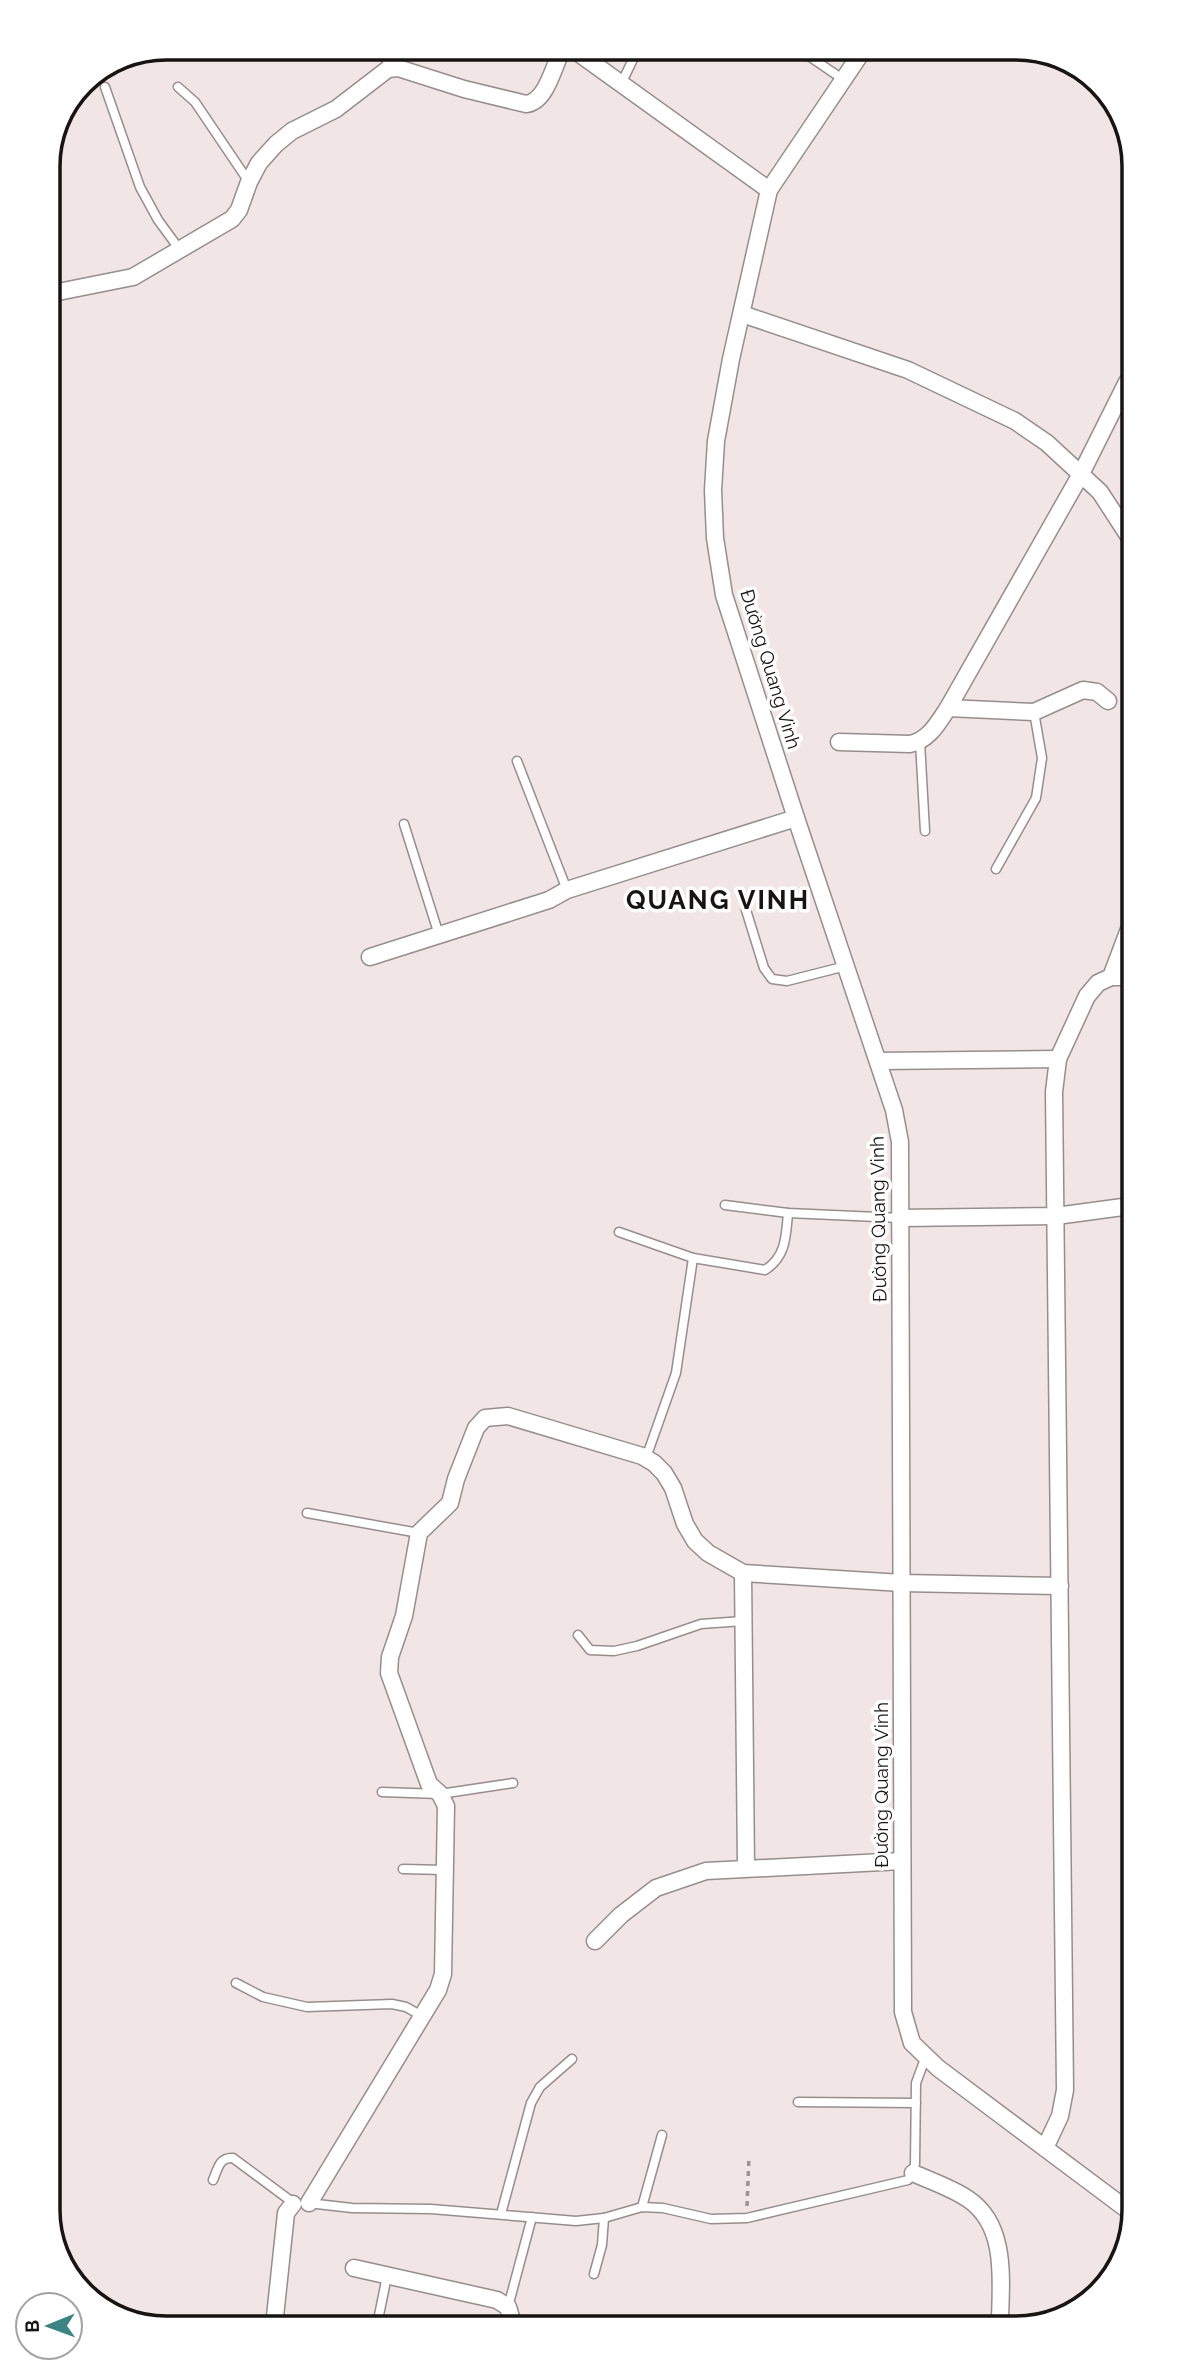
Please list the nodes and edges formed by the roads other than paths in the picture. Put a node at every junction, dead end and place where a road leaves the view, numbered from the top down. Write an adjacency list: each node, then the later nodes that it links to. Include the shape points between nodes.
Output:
1 (387, 60): 7 (lane)
2 (557, 60): 7 (street, via 541,97 526,104)
3 (588, 60): 9 (street)
4 (633, 60): 9 (lane)
5 (815, 60): 8 (lane)
6 (857, 60): 8 (street, Đường Quang Vinh)
7 (393, 67): 12 (street, via 336,109 292,131 259,163)
8 (844, 80): 13 (street, Đường Quang Vinh)
9 (621, 84): 13 (street)
10 (104, 87): 14 (lane, via 140,187)
11 (178, 87): 12 (lane, via 195,102)
12 (248, 182): 14 (street, via 232,219)
13 (769, 190): 16 (street, Đường Quang Vinh)
14 (180, 250): 15 (street, via 133,277)
15 (60, 288)
16 (742, 314): 18 (street, via 908,370 1015,421); 26 (street, Đường Quang Vinh, via 716,441 715,538 724,595)
17 (1122, 392): 18 (street)
18 (1081, 474): 19 (street, via 1100,492); 21 (street)
19 (1122, 526)
20 (1108, 701): 22 (street, via 1097,692 1083,690)
21 (948, 708): 22 (street); 24 (street)
22 (1034, 712): 29 (lane, via 1042,758 1036,798)
23 (839, 742): 24 (street)
24 (920, 742): 28 (lane)
25 (517, 761): 30 (lane)
26 (796, 818): 30 (street); 35 (street, Đường Quang Vinh)
27 (404, 824): 32 (lane)
28 (925, 831)
29 (996, 869)
30 (567, 890): 32 (street)
31 (746, 910): 35 (lane, via 764,968 772,979 787,981)
32 (439, 935): 34 (street)
33 (1122, 948): 36 (street)
34 (370, 957)
35 (846, 966): 39 (street, Đường Quang Vinh)
36 (1111, 977): 37 (street); 38 (street, via 1087,996)
37 (1122, 977)
38 (1058, 1059): 39 (street); 43 (street, via 1054,1092)
39 (878, 1061): 44 (street, Đường Quang Vinh, via 900,1142)
40 (725, 1205): 42 (lane)
41 (1122, 1207): 43 (street)
42 (789, 1213): 44 (lane); 46 (lane, via 786,1241 777,1262 765,1270)
43 (1056, 1216): 44 (street); 52 (street)
44 (900, 1218): 51 (street, Đường Quang Vinh)
45 (619, 1232): 46 (lane)
46 (693, 1258): 47 (lane, via 676,1373)
47 (646, 1458): 49 (street, via 508,1416 485,1418 476,1428 450,1503); 50 (street, via 664,1473 695,1541)
48 (307, 1513): 49 (lane)
49 (419, 1533): 57 (street, via 389,1673 429,1784)
50 (743, 1573): 51 (street); 53 (street)
51 (902, 1583): 52 (street); 58 (street, Đường Quang Vinh)
52 (1060, 1586): 70 (street, via 1065,2090 1060,2116)
53 (743, 1621): 54 (lane, via 701,1624 614,1651 590,1650); 59 (street)
54 (578, 1635)
55 (513, 1783): 57 (lane)
56 (382, 1792): 57 (lane)
57 (440, 1794): 61 (street, via 446,1806)
58 (902, 1861): 59 (street); 65 (street, Đường Quang Vinh, via 903,2012 912,2043)
59 (746, 1868): 62 (street, via 706,1871 656,1888)
60 (403, 1869): 61 (lane)
61 (445, 1870): 64 (street, via 443,1974)
62 (595, 1941)
63 (236, 1983): 64 (lane, via 263,1997 307,2007 393,2004)
64 (422, 2016): 73 (street)
65 (926, 2056): 68 (lane, via 916,2083); 70 (street, Đường Quang Vinh)
66 (572, 2059): 76 (lane, via 540,2087 531,2103)
67 (798, 2102): 68 (lane)
68 (916, 2102): 71 (lane)
69 (663, 2135): 75 (lane)
70 (1045, 2148): 74 (street, Đường Quang Vinh)
71 (914, 2174): 75 (lane, via 908,2180 747,2218 711,2219); 86 (street, via 966,2197 983,2211 994,2232 1000,2267)
72 (213, 2180): 73 (lane, via 221,2161 233,2158)
73 (301, 2203): 76 (lane); 83 (street, via 286,2213)
74 (1122, 2206)
75 (642, 2207): 78 (lane)
76 (501, 2214): 77 (lane)
77 (532, 2217): 78 (lane); 82 (lane)
78 (604, 2218): 80 (lane)
79 (354, 2268): 81 (street)
80 (594, 2274)
81 (387, 2276): 82 (street, via 485,2296); 84 (lane)
82 (508, 2307): 85 (street)
83 (275, 2315)
84 (379, 2315)
85 (510, 2315)
86 (1000, 2316)

